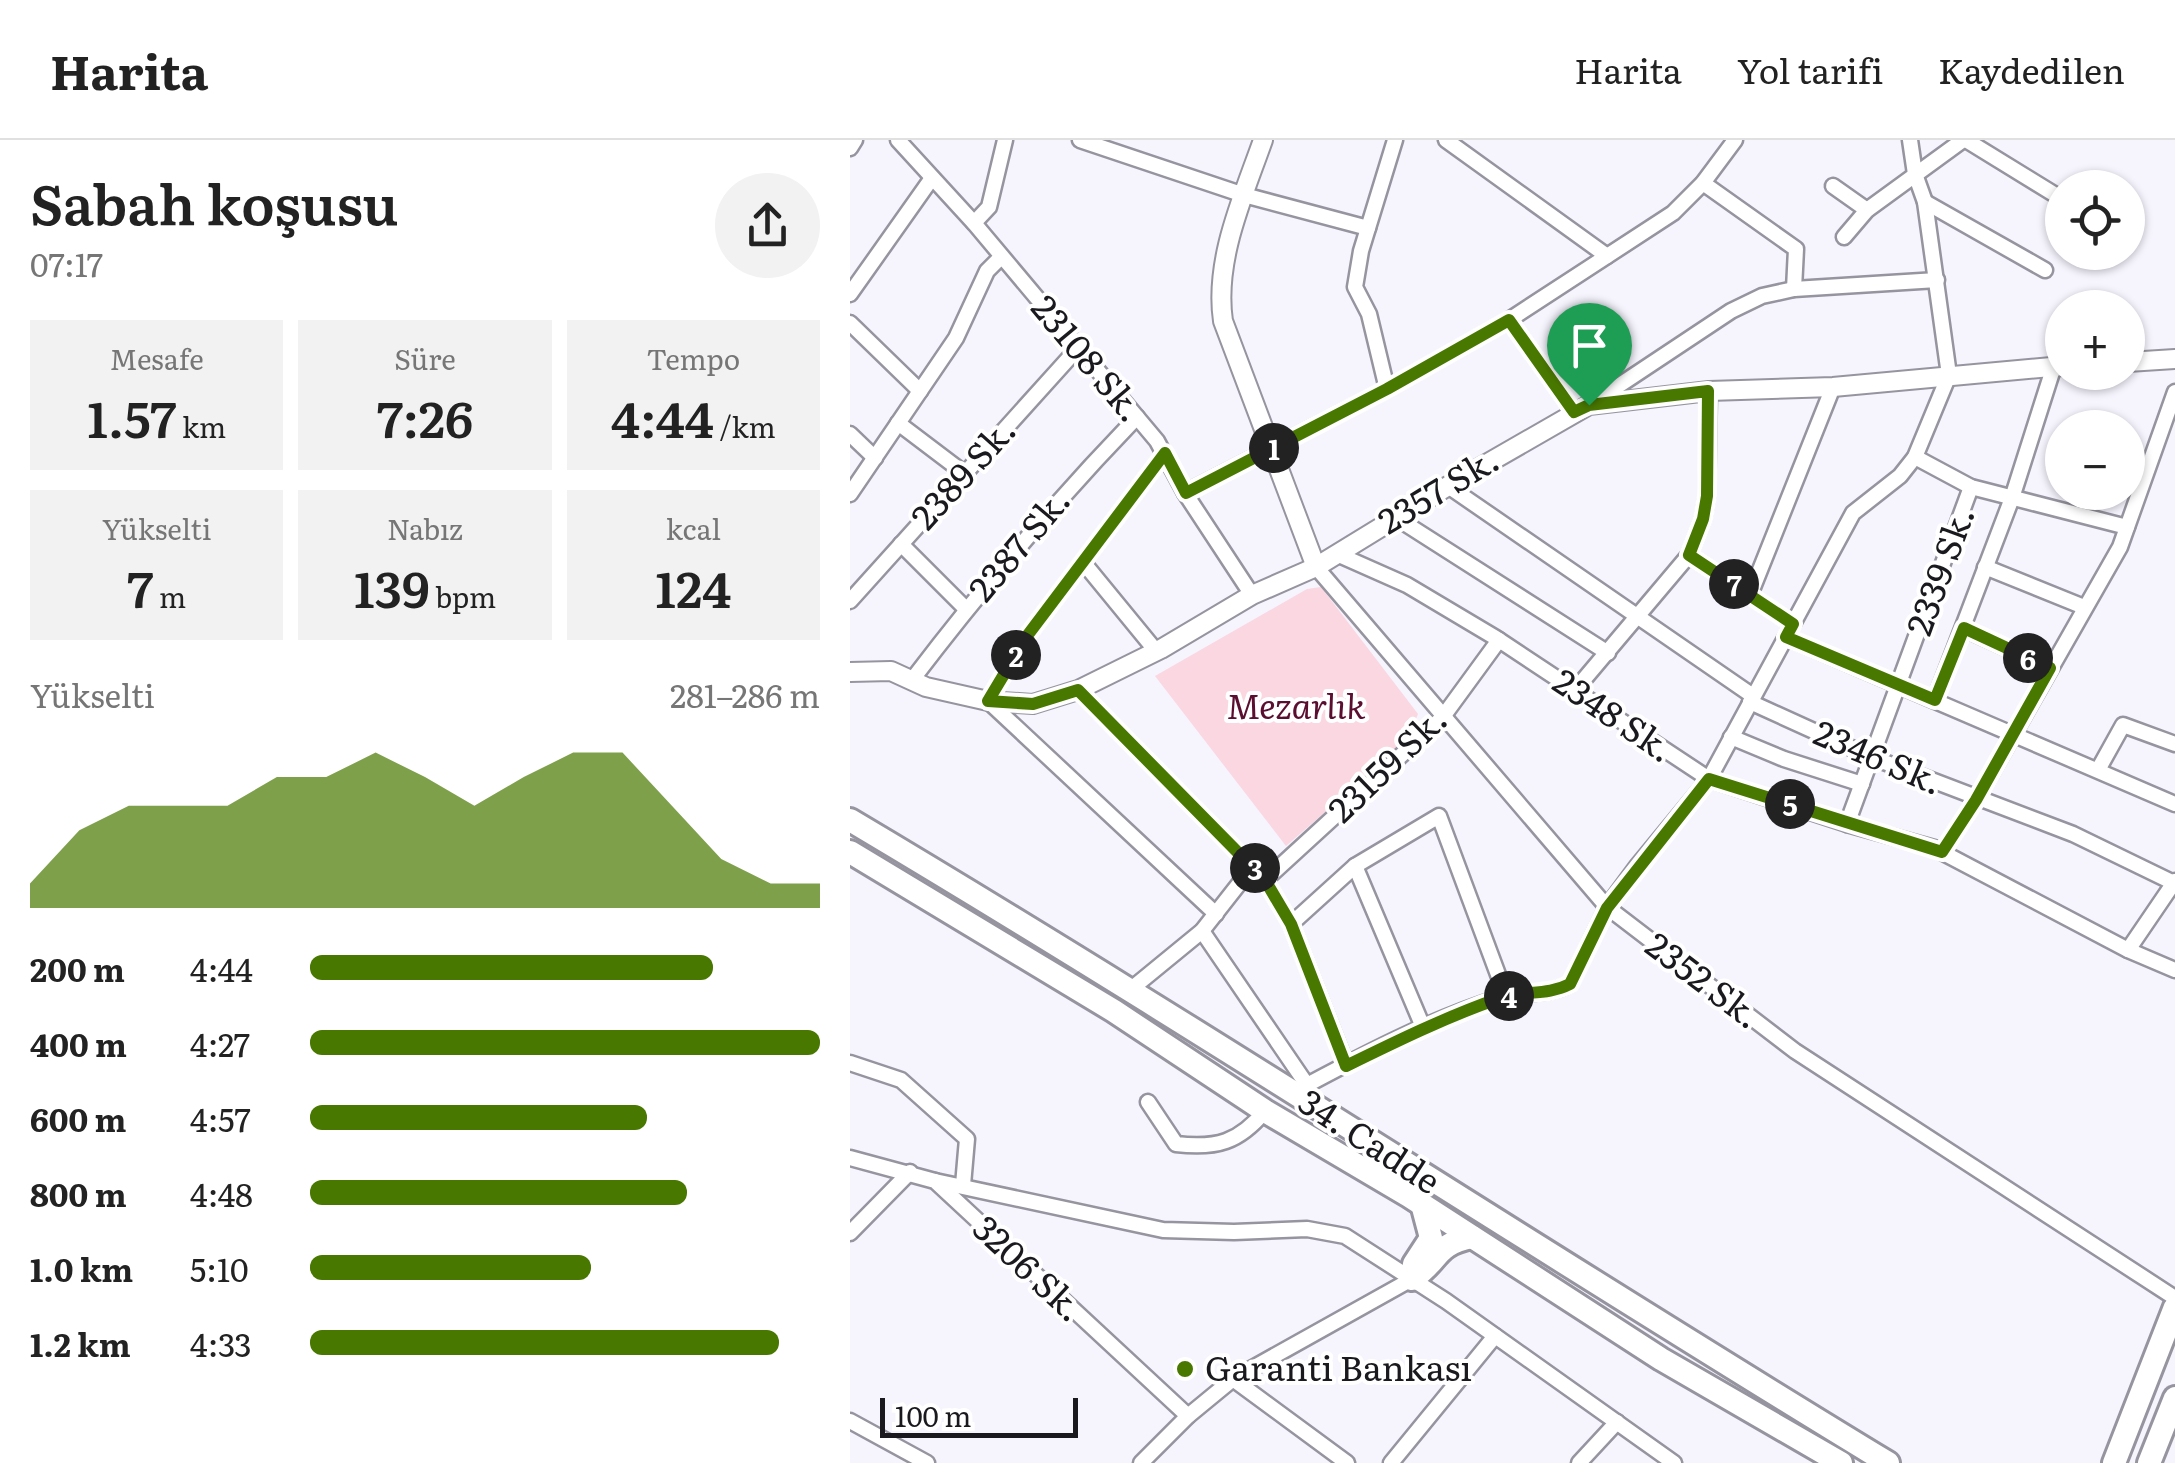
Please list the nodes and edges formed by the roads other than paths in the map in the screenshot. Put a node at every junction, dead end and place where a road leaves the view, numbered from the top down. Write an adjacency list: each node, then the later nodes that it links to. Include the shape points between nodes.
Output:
1 (854, 140): 12 (street)
2 (898, 140): 14 (street, 23108 Sk.)
3 (1005, 140): 21 (street, via 989,207)
4 (1080, 140): 18 (street)
5 (1262, 140): 18 (street)
6 (1395, 140): 22 (street)
7 (1446, 140): 11 (street)
8 (1735, 140): 15 (street)
9 (1910, 140): 13 (street)
10 (1965, 140): 13 (street); 17 (street)
11 (1465, 145): 24 (street)
12 (850, 148)
13 (1915, 174): 19 (street); 20 (street)
14 (932, 178): 21 (street, 23108 Sk.); 29 (street)
15 (1703, 182): 24 (street, via 1673,214); 28 (street, via 1796,248)
16 (1833, 186): 20 (street)
17 (2045, 189)
18 (1244, 195): 22 (street); 47 (street, via 1218,292 1222,321)
19 (1925, 202): 26 (street); 27 (street)
20 (1867, 210): 23 (street)
21 (974, 223): 25 (street, 23108 Sk.)
22 (1368, 228): 38 (street, via 1354,287 1369,314)
23 (1844, 238)
24 (1606, 256): 30 (street)
25 (1001, 258): 32 (street, 23108 Sk.); 40 (street, via 987,271 956,338)
26 (2045, 269)
27 (1937, 280): 28 (street); 36 (street)
28 (1794, 289): 43 (street, via 1731,311)
29 (850, 294)
30 (1509, 320): 38 (street); 43 (street)
31 (850, 323): 40 (street)
32 (1078, 348): 44 (street, 23108 Sk.); 51 (street, 2389 Sk.)
33 (2175, 359): 34 (street)
34 (2145, 361)
35 (2045, 367): 36 (street, 2357 Sk.)
36 (1949, 375): 37 (street, 2357 Sk.); 49 (street)
37 (1834, 387): 41 (street, 2357 Sk.); 66 (street)
38 (1387, 389): 47 (street)
39 (2050, 390): 56 (street)
40 (920, 391): 45 (street)
41 (1708, 391): 43 (street, 2357 Sk.); 61 (street, via 1707,496)
42 (2175, 392): 58 (street)
43 (1581, 408): 52 (street, 2357 Sk.)
44 (1137, 417): 48 (street, 23108 Sk.); 69 (street, 2387 Sk.)
45 (898, 423): 50 (street); 51 (street)
46 (850, 434): 50 (street)
47 (1269, 450): 54 (street); 63 (street)
48 (1165, 453): 54 (street, 23108 Sk.); 62 (street)
49 (1915, 457): 53 (street); 72 (street, via 1853,512)
50 (874, 458): 55 (street)
51 (964, 473): 59 (street, 2389 Sk.)
52 (1448, 486): 57 (street, 2357 Sk.); 70 (street, 2346 Sk.)
53 (1971, 487): 56 (street); 79 (street, 2339 Sk.)
54 (1186, 493): 65 (street, 23108 Sk.)
55 (850, 494)
56 (2012, 498): 58 (street); 64 (street)
57 (1395, 517): 60 (street, 2357 Sk.); 75 (street)
58 (2126, 527): 68 (street)
59 (902, 544): 67 (street, 2389 Sk.); 69 (street)
60 (1337, 554): 63 (street, 2357 Sk.); 73 (street, 2348 Sk., via 1408,585)
61 (1689, 555): 66 (street); 70 (street)
62 (1083, 562): 74 (street); 84 (street)
63 (1316, 567): 65 (street, 2357 Sk.); 85 (street, 2352 Sk.)
64 (1986, 567): 68 (street); 71 (street)
65 (1252, 594): 74 (street, 2357 Sk.)
66 (1750, 594): 72 (street)
67 (850, 601)
68 (2084, 607): 76 (street)
69 (966, 608): 78 (street, 2387 Sk.)
70 (1635, 618): 75 (street); 82 (street, 2346 Sk.)
71 (1964, 628): 76 (street); 83 (street)
72 (1790, 631): 79 (street); 82 (street)
73 (1499, 640): 81 (street, 2348 Sk.); 85 (street, 23159 Sk.)
74 (1156, 651): 80 (street, 2357 Sk.)
75 (1608, 653): 81 (street)
76 (2050, 668): 86 (street)
77 (850, 672): 78 (street, 2357 Sk., via 892,671)
78 (912, 680): 84 (street, 2357 Sk.)
79 (1900, 687): 83 (street); 89 (street, 2339 Sk.)
80 (1078, 690): 84 (street, 2357 Sk., via 1033,704); 99 (street)
81 (1575, 690): 91 (street, 2348 Sk.)
82 (1751, 699): 87 (street); 89 (street, 2346 Sk.)
83 (1935, 700): 86 (street)
84 (988, 701): 104 (street)
85 (1442, 718): 101 (street, 23159 Sk.); 103 (street, 2352 Sk.)
86 (2012, 734): 90 (street); 93 (street)
87 (1731, 738): 91 (street); 92 (street)
88 (2175, 744): 90 (street, via 2123,725)
89 (1871, 757): 92 (street, 2339 Sk.); 93 (street, 2346 Sk.)
90 (2098, 770): 94 (street)
91 (1709, 779): 96 (street, 2348 Sk.); 103 (street)
92 (1862, 784): 96 (street, 2339 Sk.)
93 (1976, 800): 98 (street); 102 (street, 2346 Sk., via 2073,834)
94 (2175, 804)
95 (850, 820): 109 (main road, 34. Cadde)
96 (1848, 824): 98 (street, 2348 Sk.)
97 (850, 852): 116 (main road, 34. Cadde)
98 (1942, 852): 107 (street, 2348 Sk.)
99 (1254, 866): 101 (street); 104 (street)
100 (1355, 866): 105 (street); 110 (street, via 1439,816); 111 (street)
101 (1265, 880): 105 (street)
102 (2174, 882): 107 (street)
103 (1607, 908): 110 (street, via 1570,984); 126 (street, 2352 Sk., via 1794,1051)
104 (1216, 914): 106 (street)
105 (1291, 924): 113 (street)
106 (1202, 931): 109 (street); 114 (street)
107 (2128, 950): 108 (street, 2348 Sk.)
108 (2175, 970)
109 (1130, 990): 114 (main road, 34. Cadde)
110 (1506, 996): 111 (street)
111 (1423, 1028): 113 (street)
112 (850, 1063): 120 (street, via 901,1080 967,1139)
113 (1346, 1066): 114 (street)
114 (1300, 1089): 141 (main road, 34. Cadde)
115 (1148, 1102): 116 (street, via 1176,1144 1197,1146 1248,1132)
116 (1265, 1111): 121 (main road, 34. Cadde)
117 (850, 1158): 118 (street, 3206 Sk.)
118 (910, 1172): 119 (street, 3206 Sk.); 122 (street)
119 (935, 1181): 120 (street); 131 (street, 3206 Sk.)
120 (963, 1185): 125 (street, via 1162,1230 1307,1228 1346,1236)
121 (1422, 1204): 123 (main road, 34. Cadde); 124 (main road)
122 (850, 1233)
123 (1472, 1237): 124 (main road); 140 (main road, 34. Cadde, via 1660,1359)
124 (1437, 1242): 125 (main road, via 1414,1264)
125 (1412, 1280): 128 (street); 129 (street)
126 (2175, 1298)
127 (2175, 1308): 142 (main road)
128 (1495, 1336): 133 (street); 137 (street)
129 (1233, 1379): 131 (street); 136 (street)
130 (2175, 1398): 143 (main road)
131 (1188, 1416): 134 (street)
132 (850, 1421): 135 (street)
133 (1617, 1422): 138 (street); 139 (street)
134 (1145, 1462)
135 (927, 1463)
136 (1348, 1463)
137 (1390, 1463)
138 (1579, 1463)
139 (1674, 1463)
140 (1840, 1463)
141 (1888, 1463)
142 (2114, 1463)
143 (2149, 1463)

